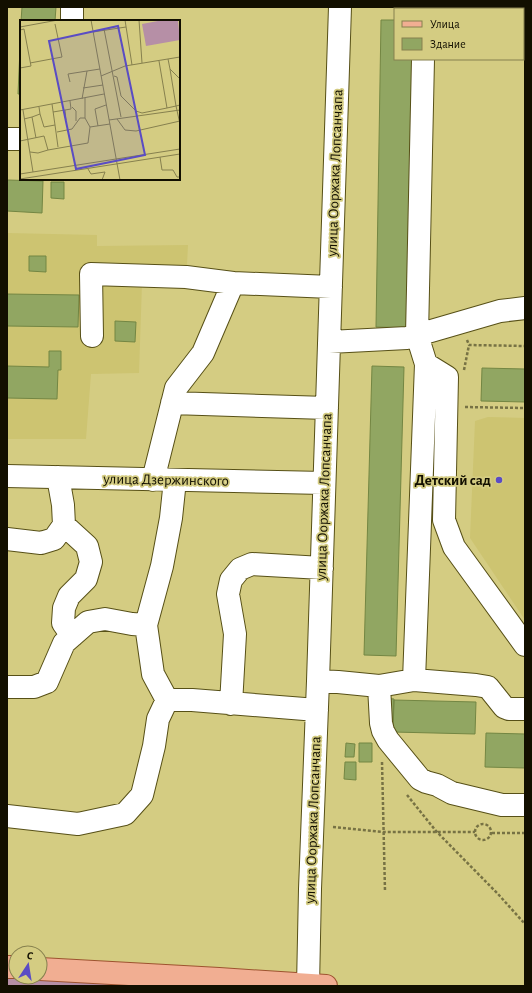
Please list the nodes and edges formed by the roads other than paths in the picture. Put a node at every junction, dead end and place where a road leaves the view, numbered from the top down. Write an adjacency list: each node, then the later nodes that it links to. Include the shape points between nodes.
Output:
1 (72, 7): 3 (street)
2 (340, 7): 8 (street, улица Ооржака Лопсанчапа)
3 (72, 20)
4 (423, 60): 10 (street)
5 (7, 139): 6 (street)
6 (20, 139)
7 (233, 283): 8 (street); 11 (street, via 186,277 91,274); 14 (street, via 203,353 176,388)
8 (331, 287): 12 (street, улица Ооржака Лопсанчапа)
9 (525, 308): 10 (street, via 500,311)
10 (417, 335): 12 (street, via 407,338); 13 (street)
11 (92, 336)
12 (329, 342): 15 (street, улица Ооржака Лопсанчапа)
13 (426, 364): 25 (street, via 447,377 444,520 454,547); 26 (street)
14 (172, 403): 15 (street); 18 (street)
15 (327, 408): 19 (street, улица Ооржака Лопсанчапа)
16 (7, 476): 17 (street, улица Дзержинского)
17 (58, 477): 18 (street, улица Дзержинского); 20 (street)
18 (164, 480): 19 (street, улица Дзержинского); 23 (street, via 170,518 162,566)
19 (324, 483): 22 (street, улица Ооржака Лопсанчапа)
20 (64, 525): 21 (street, via 54,539 41,543); 24 (street, via 87,546 91,562 86,579 69,596 64,608 63,623)
21 (7, 540)
22 (322, 568): 27 (street, улица Ооржака Лопсанчапа); 31 (street, via 252,564 240,569 231,580 228,594 235,634)
23 (146, 625): 24 (street, via 105,619 88,622); 30 (street, via 153,674)
24 (72, 636): 29 (street, via 64,642 47,682 34,687)
25 (525, 645)
26 (414, 680): 28 (street); 32 (street, via 488,687 504,707)
27 (318, 681): 28 (street); 33 (street, улица Ооржака Лопсанчапа)
28 (379, 686): 34 (street, via 383,731 420,779 452,793 502,805)
29 (7, 687)
30 (167, 700): 31 (street); 35 (street, via 158,719 142,795 125,814 78,824)
31 (231, 704): 33 (street)
32 (525, 709)
33 (317, 710): 37 (street, улица Ооржака Лопсанчапа, via 310,881)
34 (525, 806)
35 (7, 816)
36 (48, 969): 37 (main road)
37 (314, 986)

